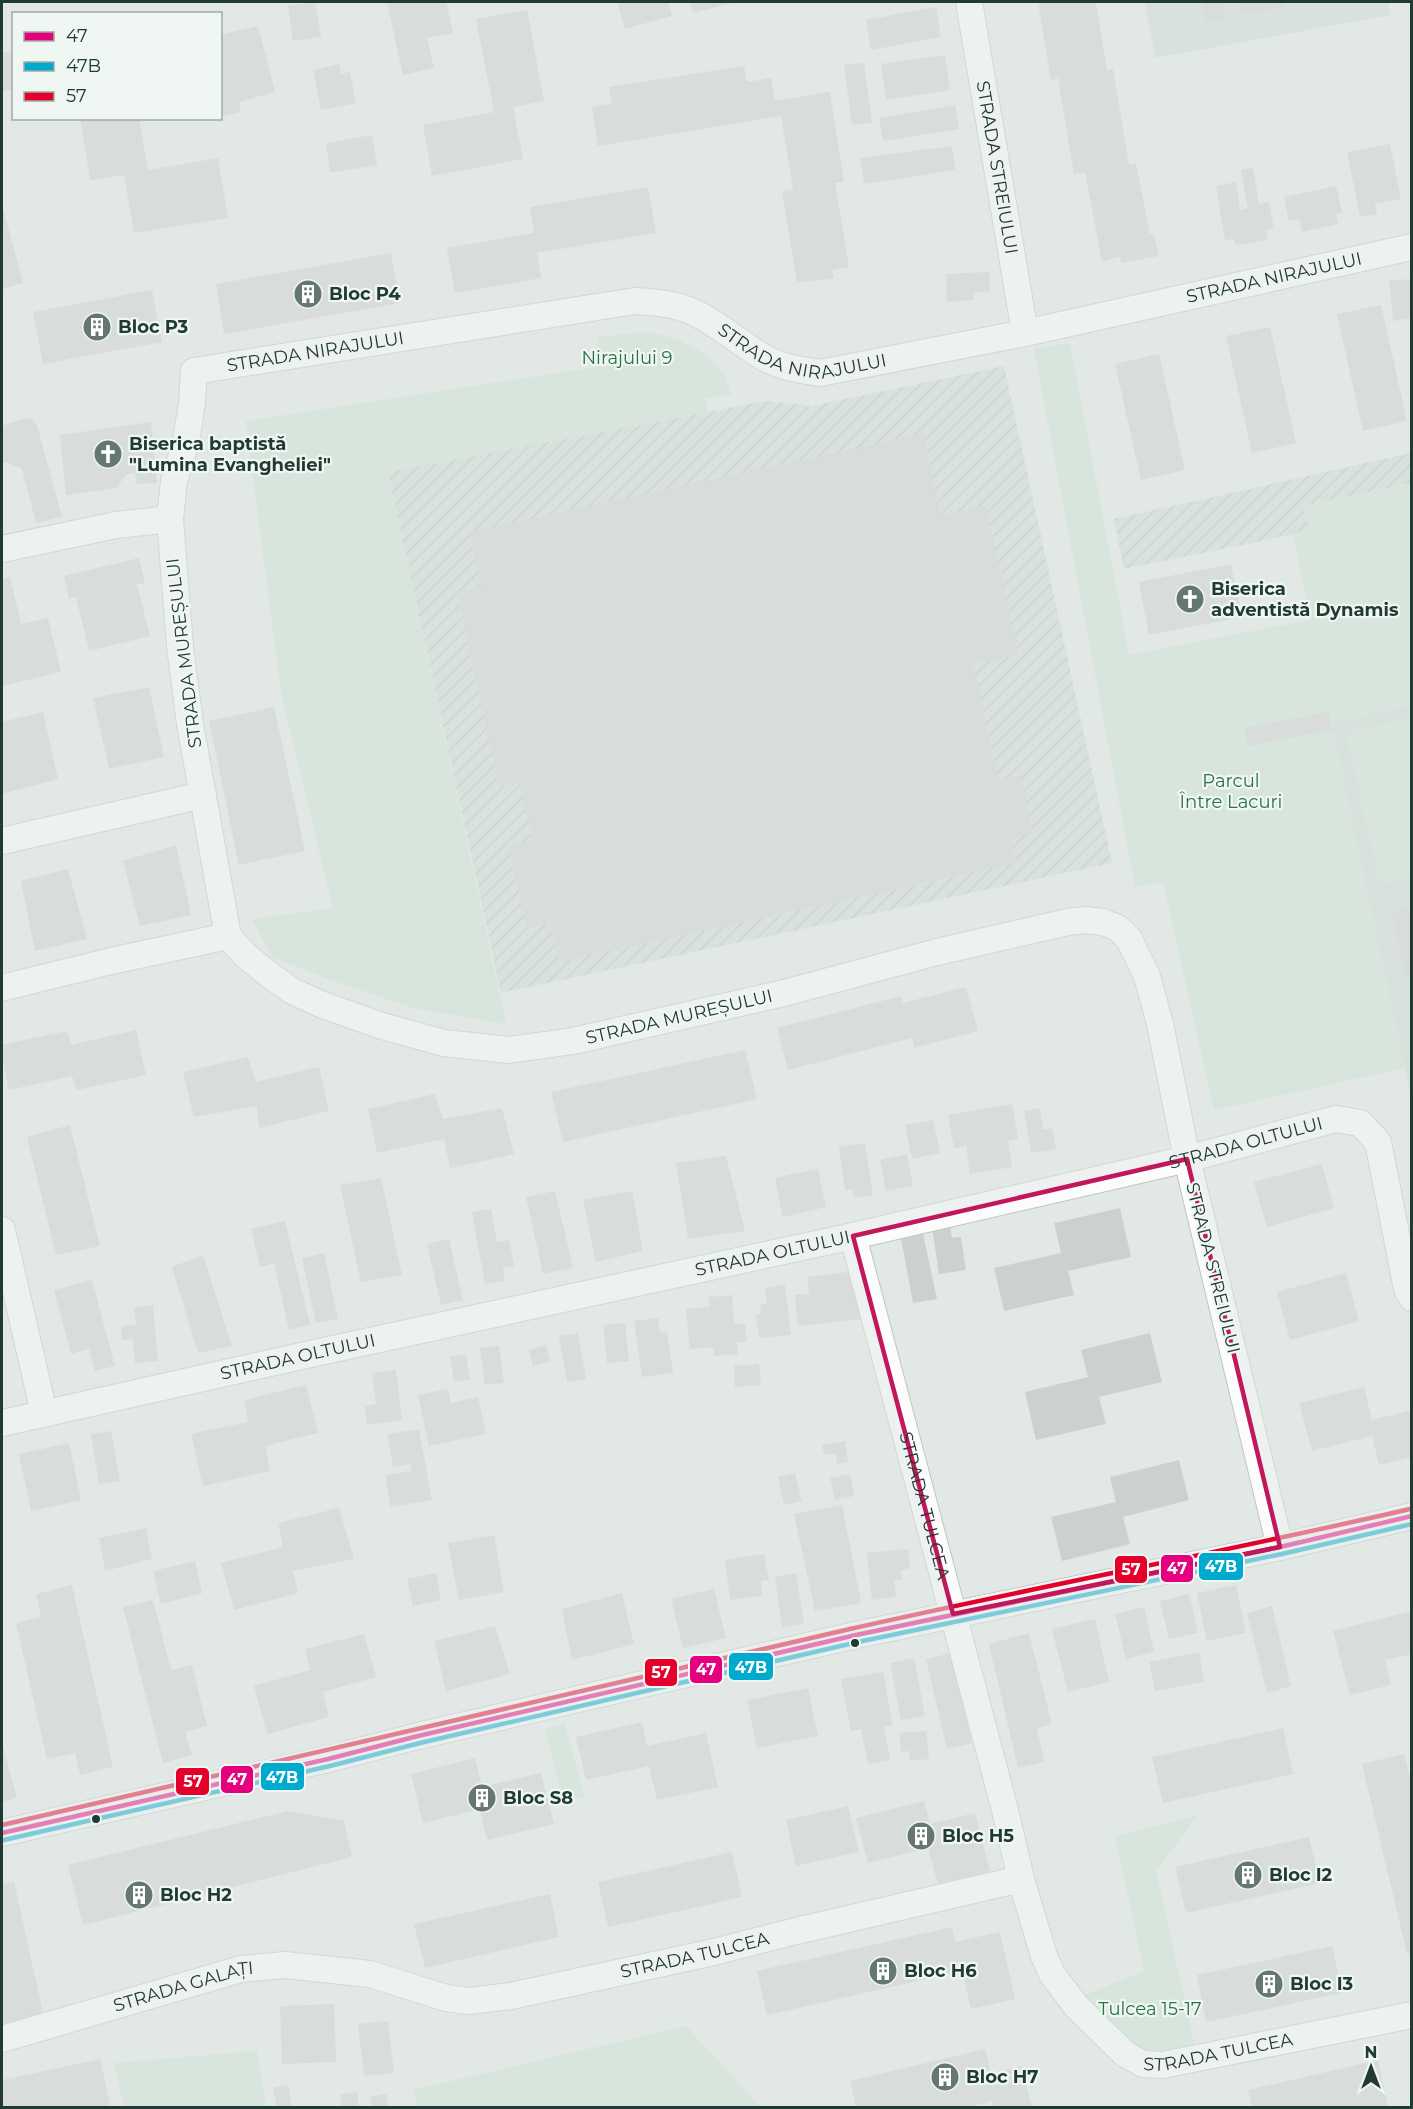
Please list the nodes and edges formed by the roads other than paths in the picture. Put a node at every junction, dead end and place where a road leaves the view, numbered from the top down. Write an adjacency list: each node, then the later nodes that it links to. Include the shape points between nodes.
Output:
1 (969, 2): 3 (street, STRADA STREIULUI)
2 (1412, 247): 3 (street, STRADA NIRAJULUI)
3 (1025, 333): 4 (street, STRADA NIRAJULUI, via 820,373 791,369 765,359 704,316 686,308 635,301)
4 (194, 370): 5 (street, STRADA MUREȘULUI, via 191,412 174,482)
5 (170, 519): 6 (street, via 116,525); 7 (street, STRADA MUREȘULUI, via 180,646)
6 (2, 549)
7 (203, 795): 8 (street); 9 (street, STRADA MUREȘULUI)
8 (2, 841)
9 (228, 936): 10 (street, STRADA MUREȘULUI, via 267,973 292,991 323,1005 444,1043 509,1050 573,1041 1085,920 1118,928); 11 (street)
10 (1137, 955): 12 (street, STRADA STREIULUI, via 1160,1024)
11 (2, 988)
12 (1187, 1159): 14 (street, STRADA OLTULUI); 15 (street, STRADA OLTULUI, via 1336,1119 1360,1123 1378,1142); 19 (street, STRADA STREIULUI)
13 (2, 1230): 16 (street)
14 (853, 1236): 16 (street, STRADA OLTULUI); 20 (street, STRADA TULCEA)
15 (1412, 1298)
16 (44, 1413): 17 (street, STRADA OLTULUI)
17 (2, 1423)
18 (1412, 1516): 19 (street)
19 (1280, 1547): 20 (street)
20 (953, 1614): 21 (street); 22 (street, STRADA TULCEA)
21 (2, 1833)
22 (1021, 1879): 23 (street, STRADA TULCEA, via 489,2000 446,1998); 24 (street, STRADA TULCEA, via 1044,1956 1060,1986 1125,2054 1143,2064 1163,2065)
23 (370, 1974): 25 (street, STRADA GALAȚI, via 285,1965 241,1970)
24 (1412, 2015)
25 (2, 2039)

